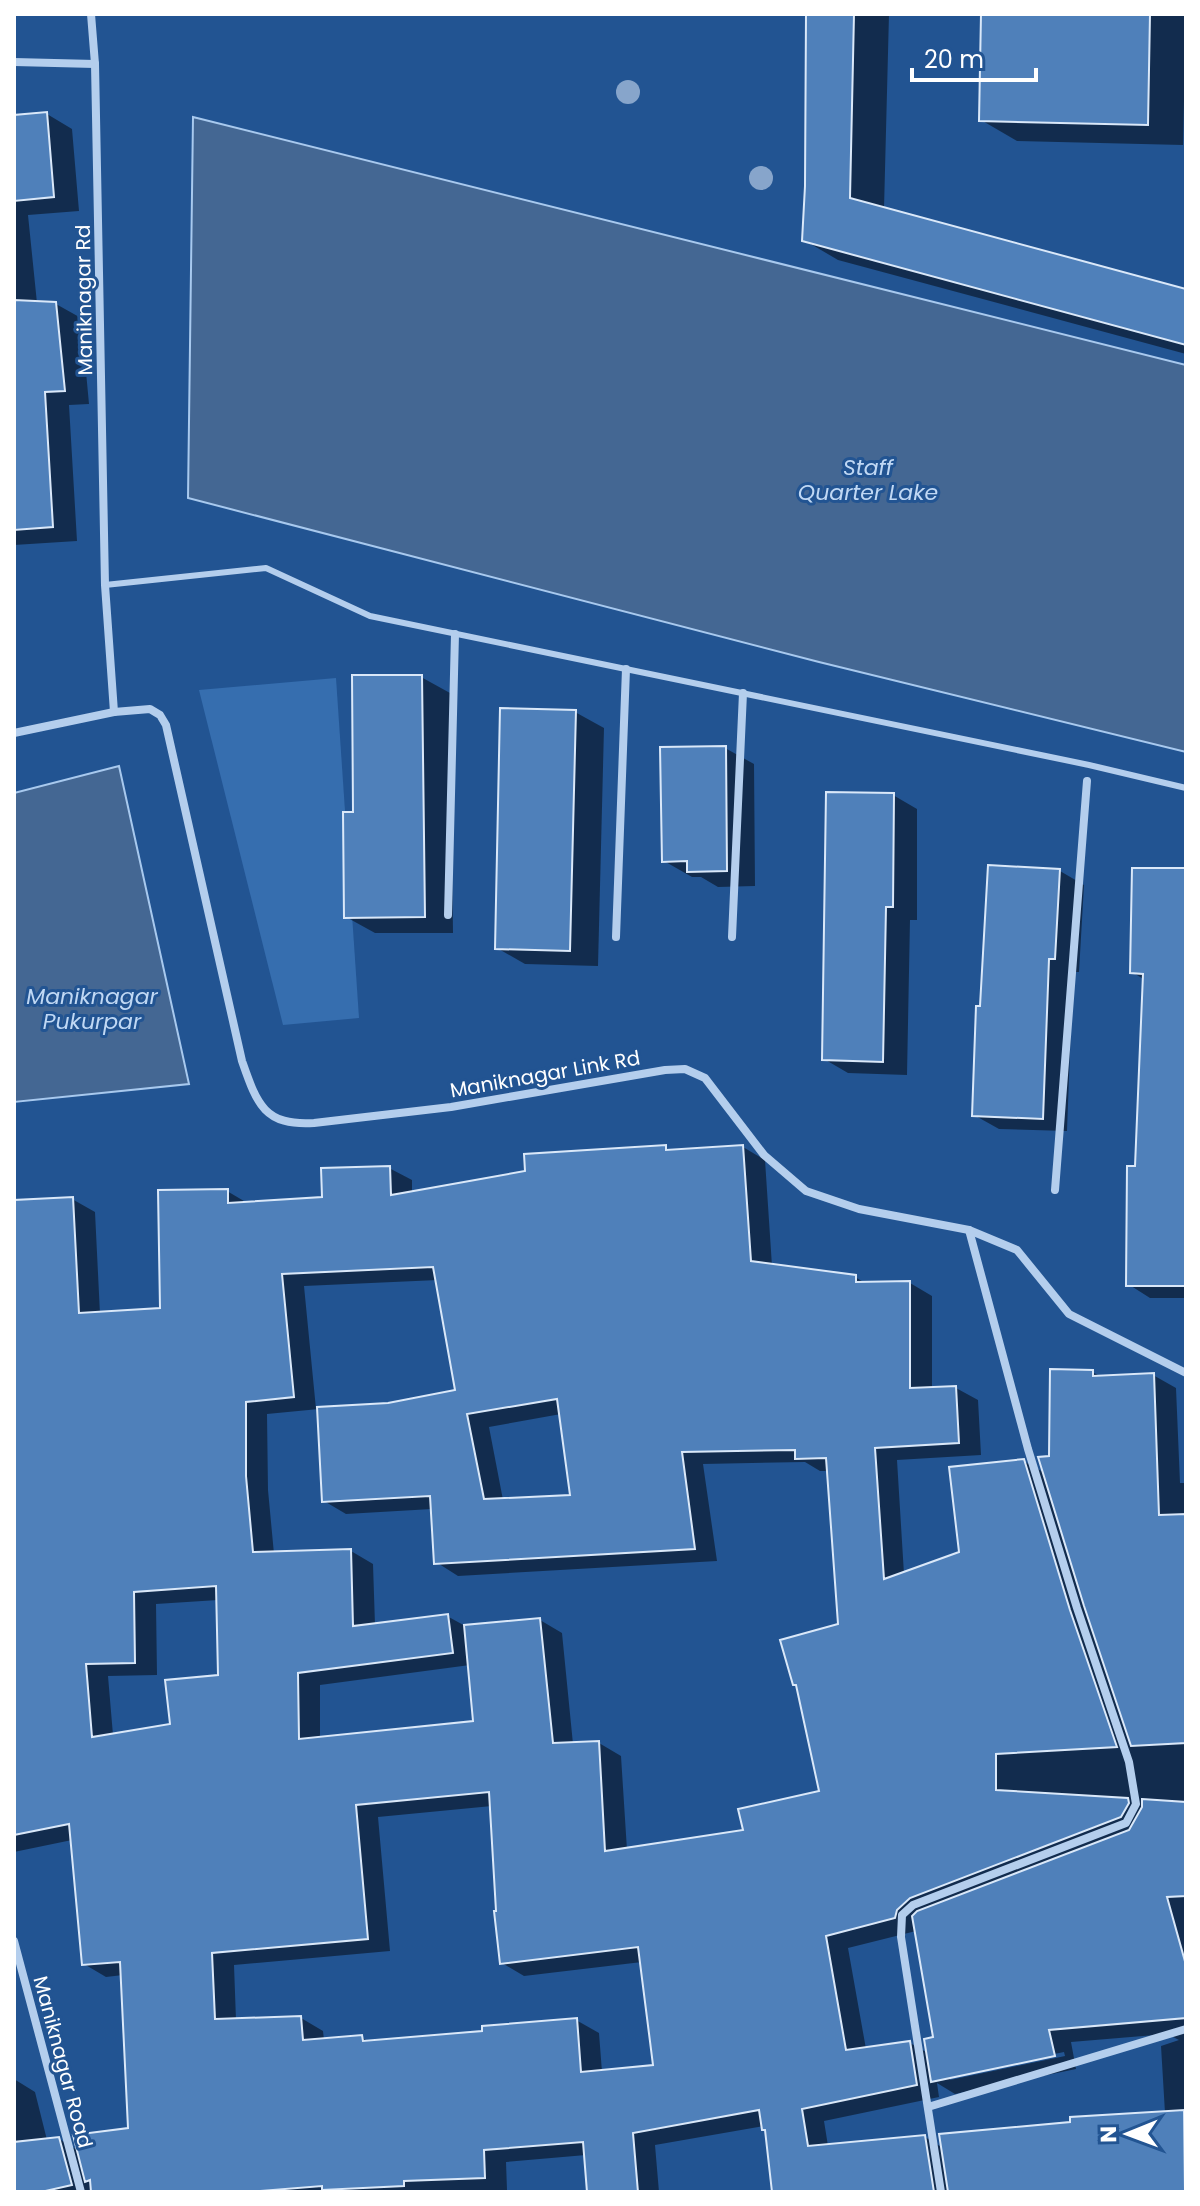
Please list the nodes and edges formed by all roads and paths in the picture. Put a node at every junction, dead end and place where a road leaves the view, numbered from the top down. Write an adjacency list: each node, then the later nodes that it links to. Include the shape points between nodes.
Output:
1 (91, 14): 3 (street, Maniknagar Rd)
2 (14, 62): 3 (street)
3 (95, 64): 4 (street, Maniknagar Rd)
4 (105, 585): 5 (lane, via 266,568 370,616); 8 (street, Maniknagar Rd)
5 (455, 634): 6 (lane); 12 (street)
6 (626, 669): 7 (lane); 13 (street)
7 (743, 693): 11 (lane); 14 (street)
8 (114, 712): 9 (street); 16 (street, Maniknagar Link Rd, via 150,709 166,725 242,1061 252,1091 273,1119 314,1123 451,1107 685,1069 705,1078 764,1155 806,1191 859,1209)
9 (14, 733)
10 (1087, 781): 15 (street)
11 (1186, 788)
12 (448, 915)
13 (616, 937)
14 (732, 937)
15 (1055, 1190)
16 (969, 1230): 17 (street, Maniknagar Link Rd, via 1017,1250 1069,1314); 22 (street, via 1028,1449 1129,1762 1136,1804 1126,1823 913,1905 902,1915)
17 (1186, 1373)
18 (14, 1941): 19 (street, Maniknagar Road)
19 (24, 1977): 20 (street); 23 (street, Maniknagar Road)
20 (14, 1980)
21 (1186, 2029): 22 (street)
22 (928, 2107): 24 (street)
23 (81, 2192)
24 (941, 2192)

